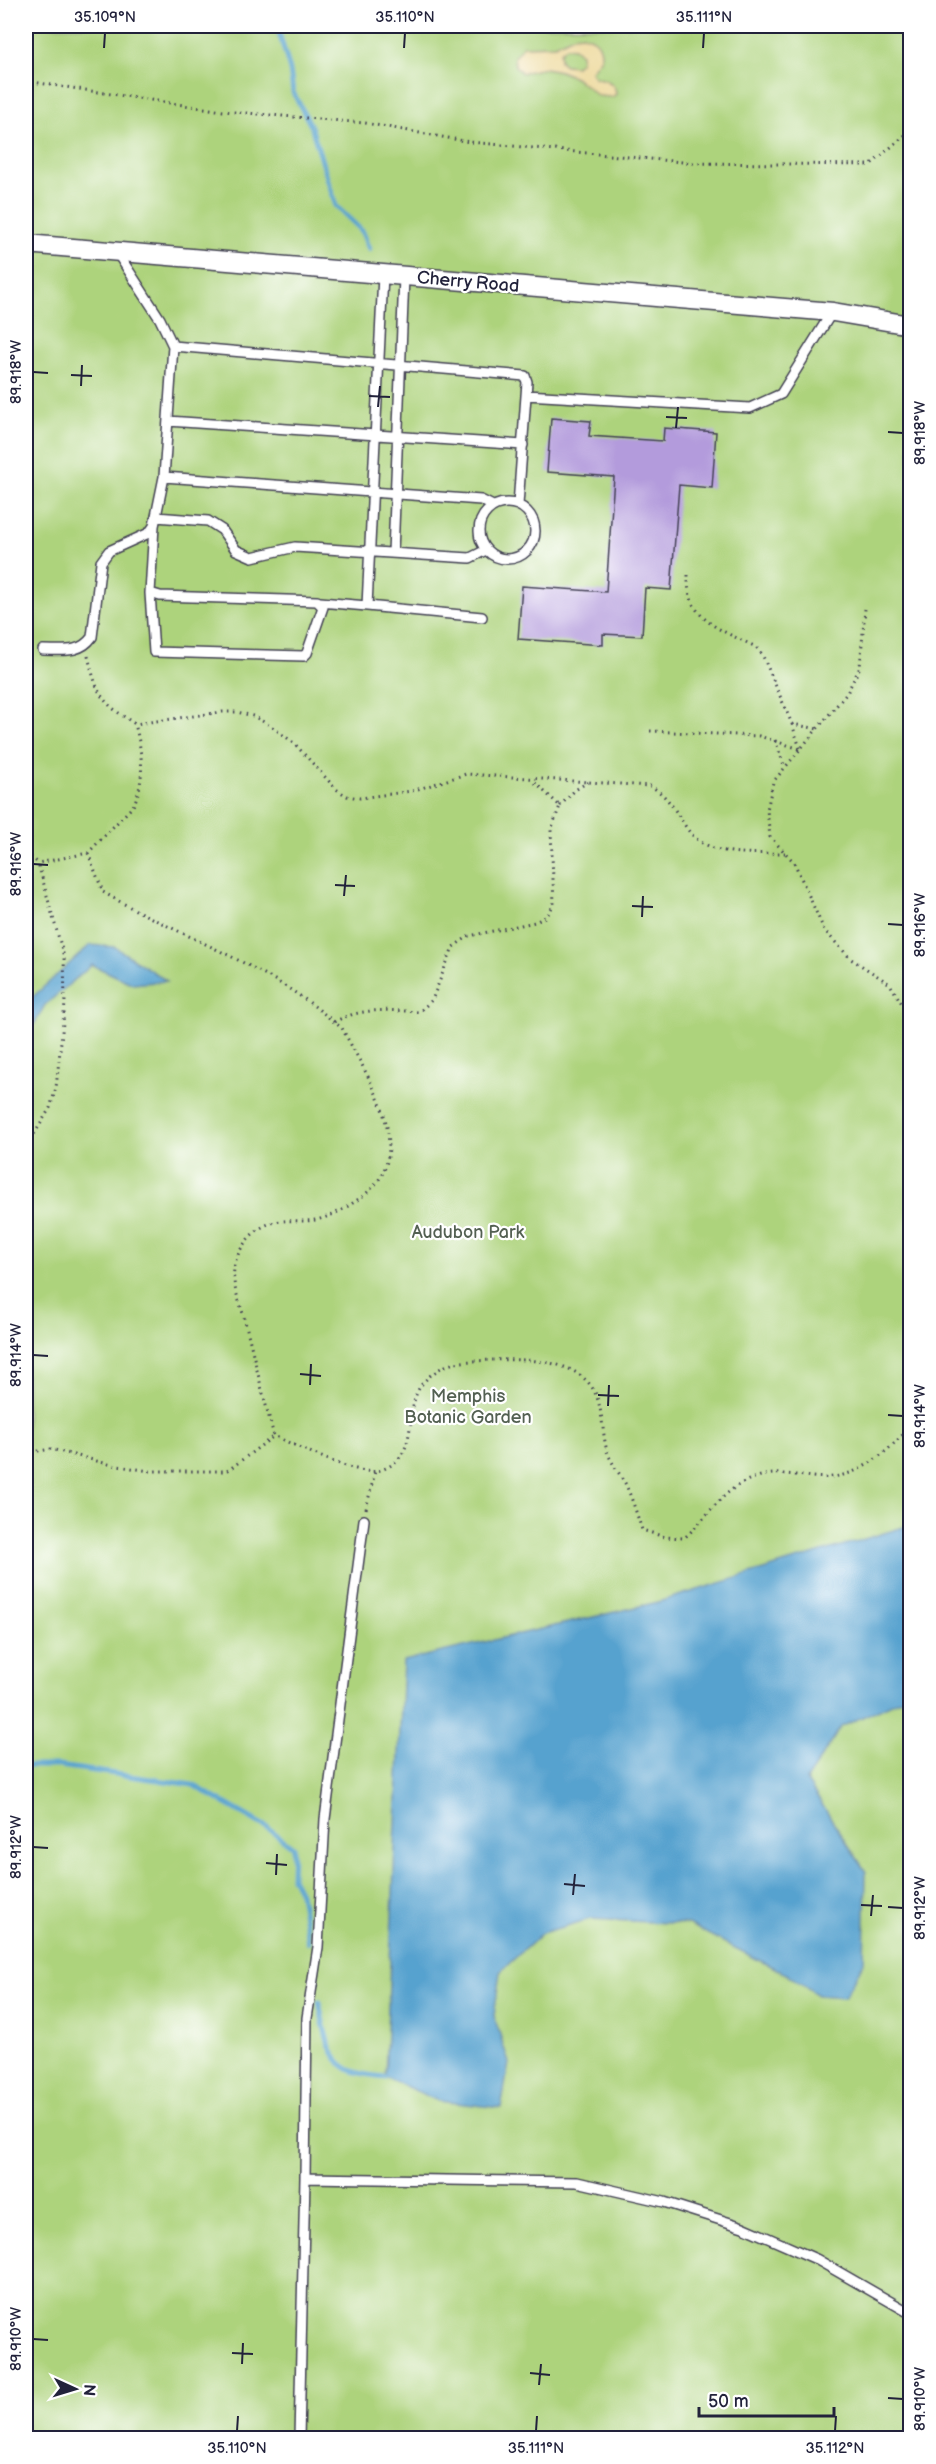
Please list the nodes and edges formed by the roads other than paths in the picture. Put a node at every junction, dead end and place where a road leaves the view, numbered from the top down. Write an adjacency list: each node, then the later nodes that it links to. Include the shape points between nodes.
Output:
1 (26, 244): 2 (street, Cherry Road)
2 (118, 254): 3 (street, Cherry Road); 7 (lane)
3 (383, 275): 4 (street, Cherry Road); 8 (lane)
4 (404, 277): 5 (street, Cherry Road); 9 (lane)
5 (833, 312): 6 (street, Cherry Road); 10 (lane, via 781,394 750,408)
6 (910, 325)
7 (173, 346): 8 (lane); 11 (lane)
8 (379, 363): 9 (lane); 12 (lane)
9 (400, 364): 10 (lane, via 520,374 527,382); 13 (lane)
10 (526, 395): 14 (lane)
11 (168, 421): 12 (lane); 15 (lane)
12 (376, 436): 13 (lane); 16 (lane)
13 (398, 437): 14 (lane); 17 (lane)
14 (523, 445): 18 (lane)
15 (164, 477): 16 (lane); 20 (lane)
16 (373, 494): 17 (lane); 22 (lane)
17 (396, 495): 19 (lane, via 481,500); 23 (lane)
18 (518, 505): 19 (lane); 21 (lane, via 534,521 530,549 504,560)
19 (493, 506): 21 (lane, via 479,527)
20 (155, 522): 22 (lane, via 208,521 222,530 236,550 252,557 295,547); 24 (lane); 28 (lane, via 150,533 109,551 101,562 92,637 86,646)
21 (486, 550): 23 (lane, via 470,558)
22 (370, 552): 23 (lane); 26 (lane)
23 (393, 553)
24 (150, 593): 25 (lane); 25 (lane, via 152,646 158,654 304,656 319,621 323,607)
25 (320, 602): 26 (lane)
26 (367, 606): 27 (lane)
27 (482, 617)
28 (43, 650)
29 (364, 1520): 30 (lane, via 325,1819 318,1947 307,2018)
30 (305, 2178): 31 (lane, via 577,2182 664,2202 743,2227 816,2259); 32 (lane)
31 (910, 2313)
32 (299, 2439)

